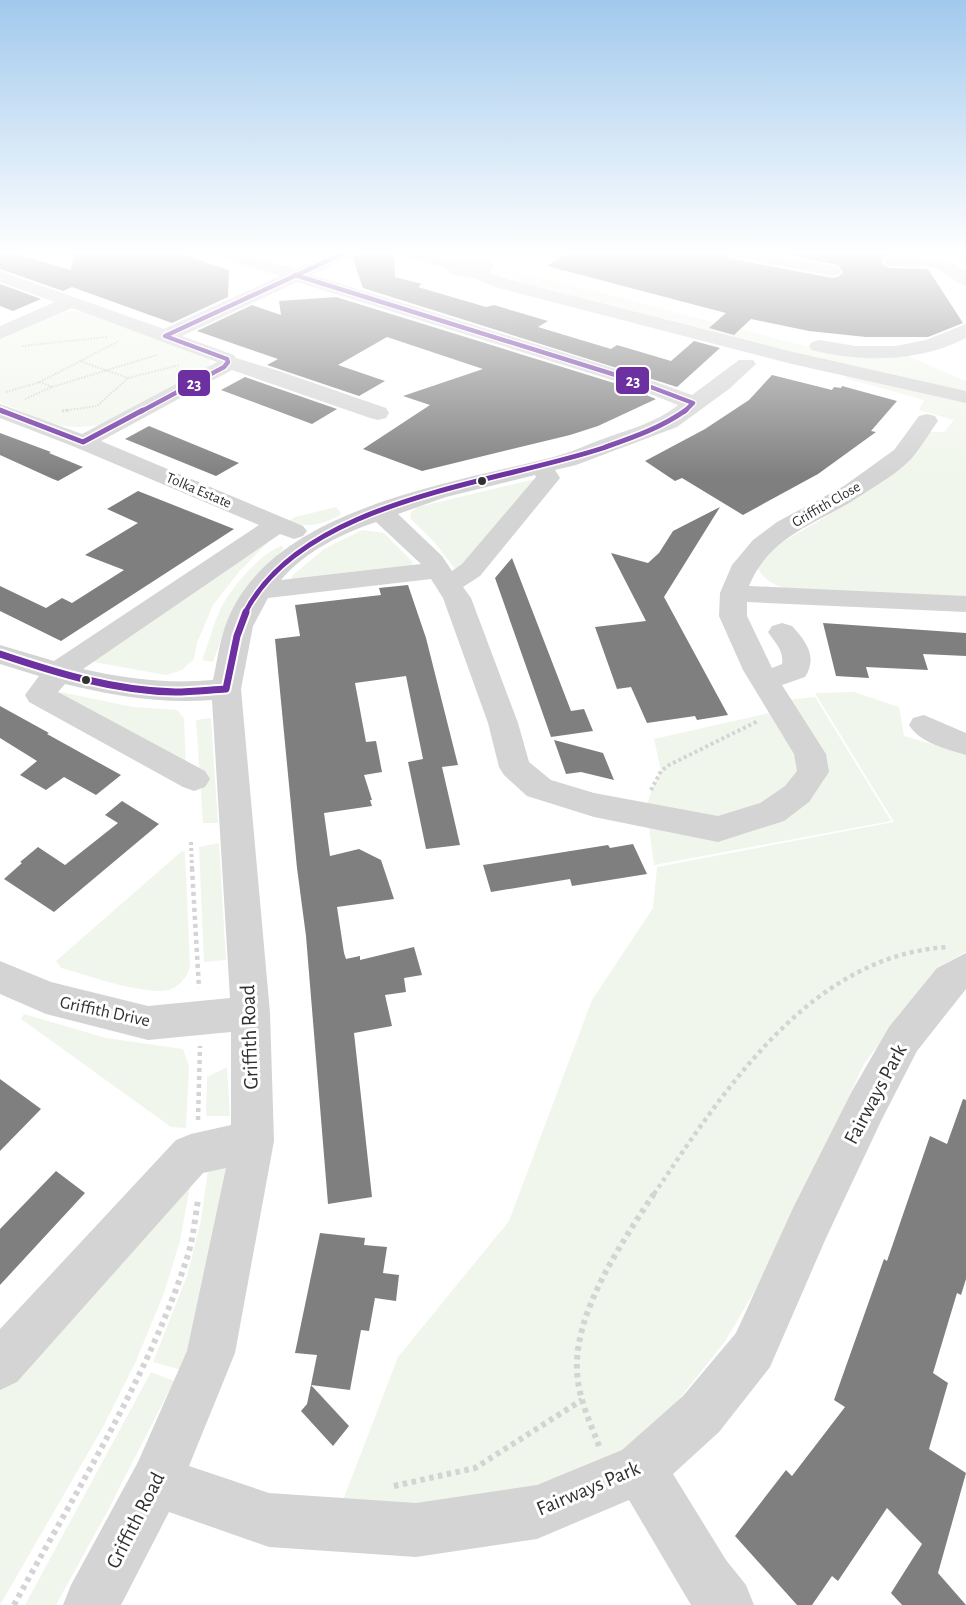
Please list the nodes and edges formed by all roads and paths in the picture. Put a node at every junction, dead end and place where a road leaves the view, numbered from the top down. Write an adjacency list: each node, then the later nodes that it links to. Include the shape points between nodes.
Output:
1 (28, 327): 10 (street)
2 (129, 327): 8 (street)
3 (184, 327): 9 (street)
4 (461, 327): 21 (street)
5 (671, 327): 18 (street)
6 (745, 327): 7 (street, via 826,348 873,351 914,350 947,342)
7 (966, 330)
8 (139, 331): 9 (street); 10 (path); 12 (path)
9 (165, 336): 11 (street)
10 (6, 340)
11 (190, 345): 13 (street); 15 (path)
12 (80, 361): 15 (path); 16 (path)
13 (228, 362): 24 (street); 26 (street)
14 (746, 364): 21 (street, Griffith Road)
15 (107, 370): 17 (path); 23 (path, via 128,378 97,406)
16 (40, 382): 17 (path); 22 (path)
17 (52, 387): 19 (path)
18 (966, 397)
19 (26, 398): 20 (path); 22 (path)
20 (36, 402)
21 (693, 403): 27 (street, Griffith Road, via 669,422)
22 (0, 404): 26 (street, Tolka Estate)
23 (57, 411)
24 (380, 414)
25 (927, 421): 33 (street, Griffith Close, via 902,455 852,491 786,527 762,545 745,565)
26 (83, 442): 29 (street, Tolka Estate)
27 (542, 467): 28 (street, Griffith Road, via 438,492); 31 (street, via 548,478 471,570)
28 (379, 512): 30 (street, Griffith Road, via 340,526); 31 (street, via 408,536)
29 (278, 524): 30 (street, Tolka Estate); 37 (street)
30 (316, 540): 32 (street, Griffith Road, via 279,567)
31 (444, 578): 32 (street); 44 (street, via 457,598 500,712 515,767 540,788)
32 (258, 591): 39 (street, Griffith Road, via 239,626)
33 (733, 593): 34 (street); 38 (street, Griffith Close, via 733,616)
34 (966, 604)
35 (782, 632): 38 (street, via 794,645 798,662 795,670)
36 (0, 654): 37 (street)
37 (59, 672): 39 (street, via 170,692); 43 (street, via 40,695)
38 (766, 681): 40 (street, Griffith Close)
39 (226, 689): 47 (street, Griffith Road)
40 (788, 717): 44 (path, via 716,740 669,765 651,789); 44 (street, via 810,754 813,772 797,794 772,812 718,829)
41 (924, 725): 42 (street)
42 (966, 744)
43 (194, 779)
44 (643, 816)
45 (959, 958): 51 (path, via 935,947 849,977 798,1014 758,1056 699,1128 622,1241 605,1274 586,1321 577,1359 577,1387); 52 (street, Fairways Park, via 950,979 903,1039 867,1105 753,1350 701,1414)
46 (0, 977): 47 (street, Griffith Drive, via 46,997 148,1023)
47 (250, 1012): 48 (street, Griffith Road)
48 (253, 1141): 49 (street); 53 (street, Griffith Road, via 211,1353)
49 (191, 1155): 50 (street); 55 (path, via 199,1196 188,1256 165,1318 109,1434)
50 (0, 1365)
51 (582, 1400): 52 (path); 54 (path, via 475,1468)
52 (626, 1475): 53 (street, Fairways Park, via 537,1512 416,1530 269,1520); 57 (street)
53 (157, 1481): 56 (street, Griffith Road)
54 (382, 1489)
55 (15, 1605)
56 (91, 1605)
57 (726, 1605)

